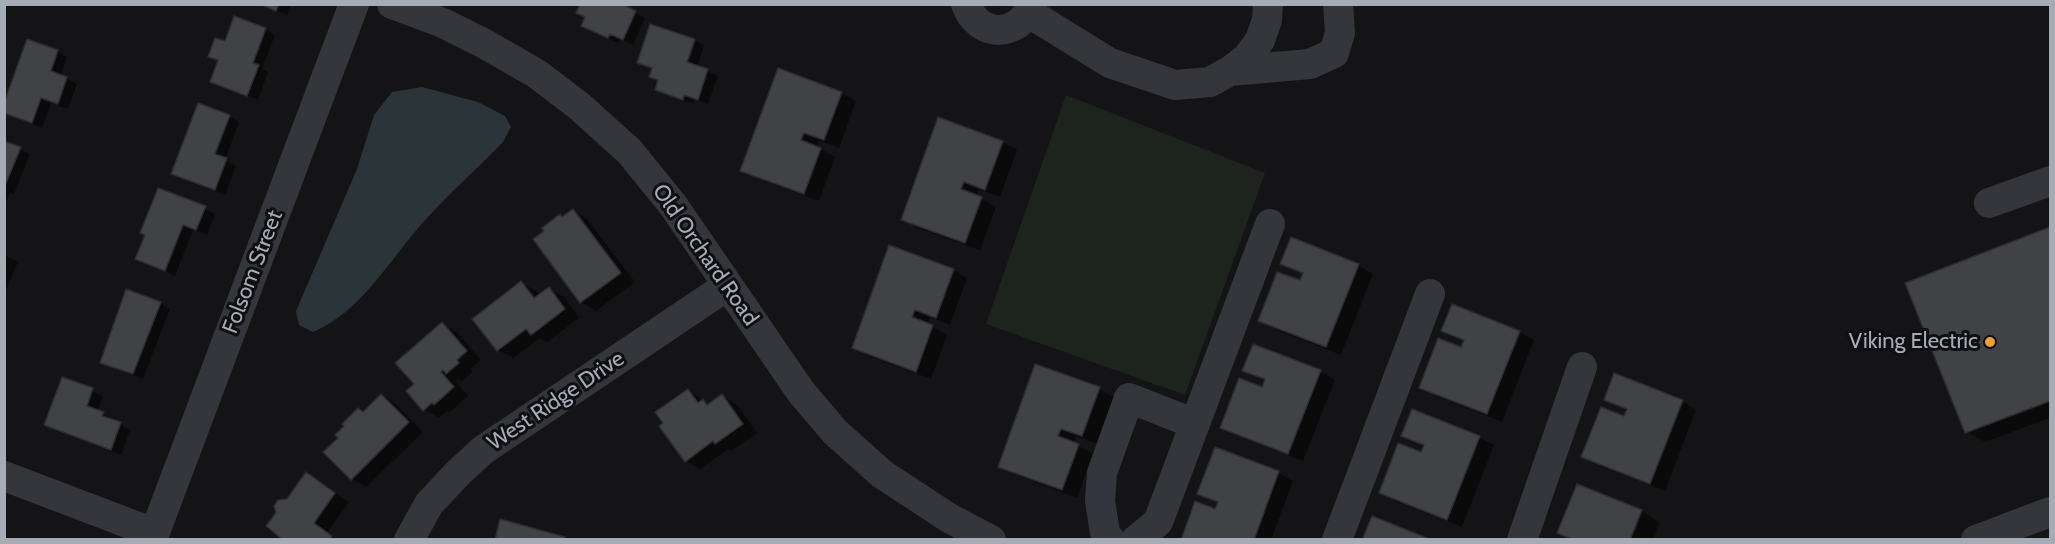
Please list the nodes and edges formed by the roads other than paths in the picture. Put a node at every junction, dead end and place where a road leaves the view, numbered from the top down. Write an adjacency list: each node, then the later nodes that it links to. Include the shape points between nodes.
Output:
1 (354, 4): 17 (street, Folsom Street)
2 (392, 4): 11 (street, Old Orchard Road, via 485,44 537,74 579,106 629,151 666,196)
3 (966, 4): 6 (street, via 980,24 1002,30 1022,21)
4 (1268, 4): 7 (street, via 1260,40)
5 (1338, 4): 7 (street, via 1340,33 1334,53 1310,64)
6 (1031, 9): 7 (street, via 1110,63 1175,85 1210,82)
7 (1230, 71)
8 (2050, 181): 9 (street)
9 (1989, 202)
10 (1270, 224): 14 (street)
11 (727, 286): 18 (street, West Ridge Drive, via 483,450 429,504); 19 (street, Old Orchard Road, via 801,392 835,432 882,474)
12 (1430, 294): 22 (street)
13 (1582, 367): 23 (street)
14 (1195, 424): 20 (street, via 1129,398 1102,473 1100,501 1105,533); 21 (street, via 1158,522)
15 (4, 476): 17 (street)
16 (2050, 512): 24 (street)
17 (153, 536)
18 (409, 540)
19 (991, 540)
20 (1110, 540)
21 (1136, 540)
22 (1337, 540)
23 (1522, 540)
24 (1976, 540)

